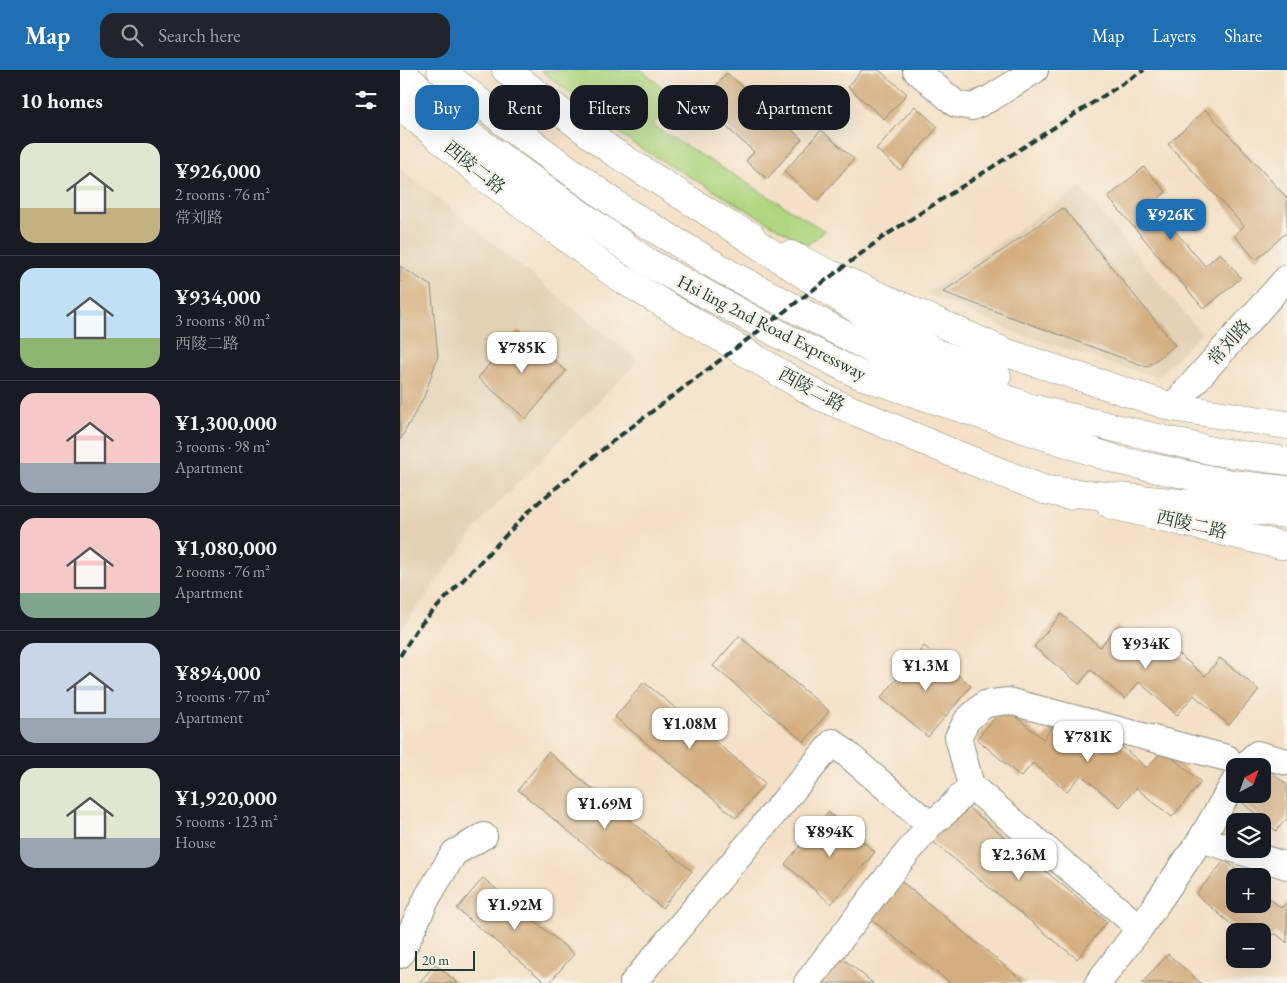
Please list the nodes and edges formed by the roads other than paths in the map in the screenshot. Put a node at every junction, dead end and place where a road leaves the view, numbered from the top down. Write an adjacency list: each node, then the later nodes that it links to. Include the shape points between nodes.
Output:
1 (441, 70): 11 (main road, Hsi ling 2nd Road Expressway, via 510,127 626,211 728,273 875,351 1031,408)
2 (506, 70): 7 (main road, via 612,151)
3 (916, 70): 4 (street, via 956,104 972,106)
4 (1035, 70)
5 (400, 72): 14 (main road, Hsi ling 2nd Road Expressway, via 471,136 647,262 860,376 1121,461 1231,484)
6 (400, 105): 13 (main road, 西陵二路, via 486,178 620,278 819,396)
7 (730, 226): 9 (main road, via 1007,353); 11 (main road, via 869,317 937,353 1042,394)
8 (1287, 278): 9 (street, 常刘路)
9 (1172, 407): 10 (main road)
10 (1287, 425)
11 (1213, 451): 12 (main road, Hsi ling 2nd Road Expressway)
12 (1287, 461)
13 (1045, 490): 15 (main road); 16 (main road, 西陵二路)
14 (1287, 490)
15 (1287, 514)
16 (1287, 546)
17 (1251, 758): 18 (street, via 1257,754)
18 (1287, 762)
19 (1226, 765): 20 (street, via 1008,701 985,704 966,720 958,737)
20 (971, 786): 22 (street); 26 (street)
21 (1226, 787): 24 (street)
22 (930, 825): 28 (street, via 833,742); 29 (street)
23 (484, 836): 27 (street, via 454,853 428,896)
24 (1201, 839): 25 (street); 26 (street)
25 (1287, 866)
26 (1140, 928): 30 (street)
27 (400, 955)
28 (633, 983)
29 (807, 983)
30 (1098, 983)

